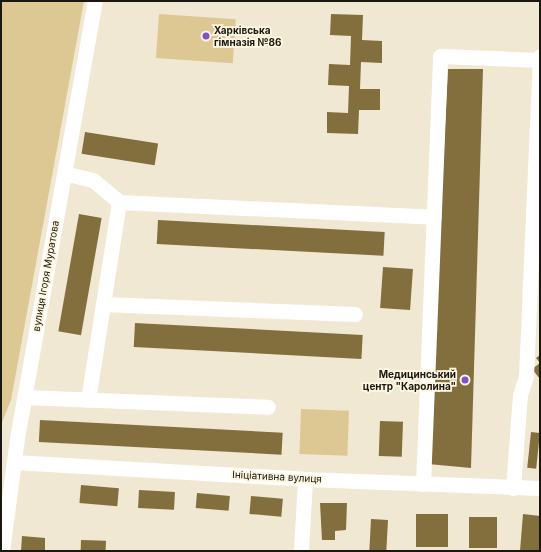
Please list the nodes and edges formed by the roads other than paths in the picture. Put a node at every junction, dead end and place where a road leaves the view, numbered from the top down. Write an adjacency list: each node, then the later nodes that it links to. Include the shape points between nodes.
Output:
1 (95, 1): 5 (street, вулиця Ігоря Муратова)
2 (540, 56): 3 (street)
3 (540, 60): 4 (street); 7 (street, via 440,56)
4 (537, 156): 16 (street, via 526,376 520,395)
5 (64, 173): 6 (street, via 93,180); 10 (street, вулиця Ігоря Муратова)
6 (119, 202): 7 (street); 8 (street)
7 (434, 217): 15 (street)
8 (102, 304): 9 (street); 11 (street)
9 (355, 314)
10 (24, 397): 11 (street); 13 (street, вулиця Ігоря Муратова)
11 (88, 400): 12 (street)
12 (268, 407)
13 (14, 462): 14 (street, Ініціативна вулиця); 18 (street, вулиця Ігоря Муратова)
14 (305, 479): 15 (street, Ініціативна вулиця); 19 (street)
15 (423, 484): 16 (street, Ініціативна вулиця)
16 (513, 488): 17 (street, Ініціативна вулиця)
17 (540, 488)
18 (2, 551)
19 (301, 551)

